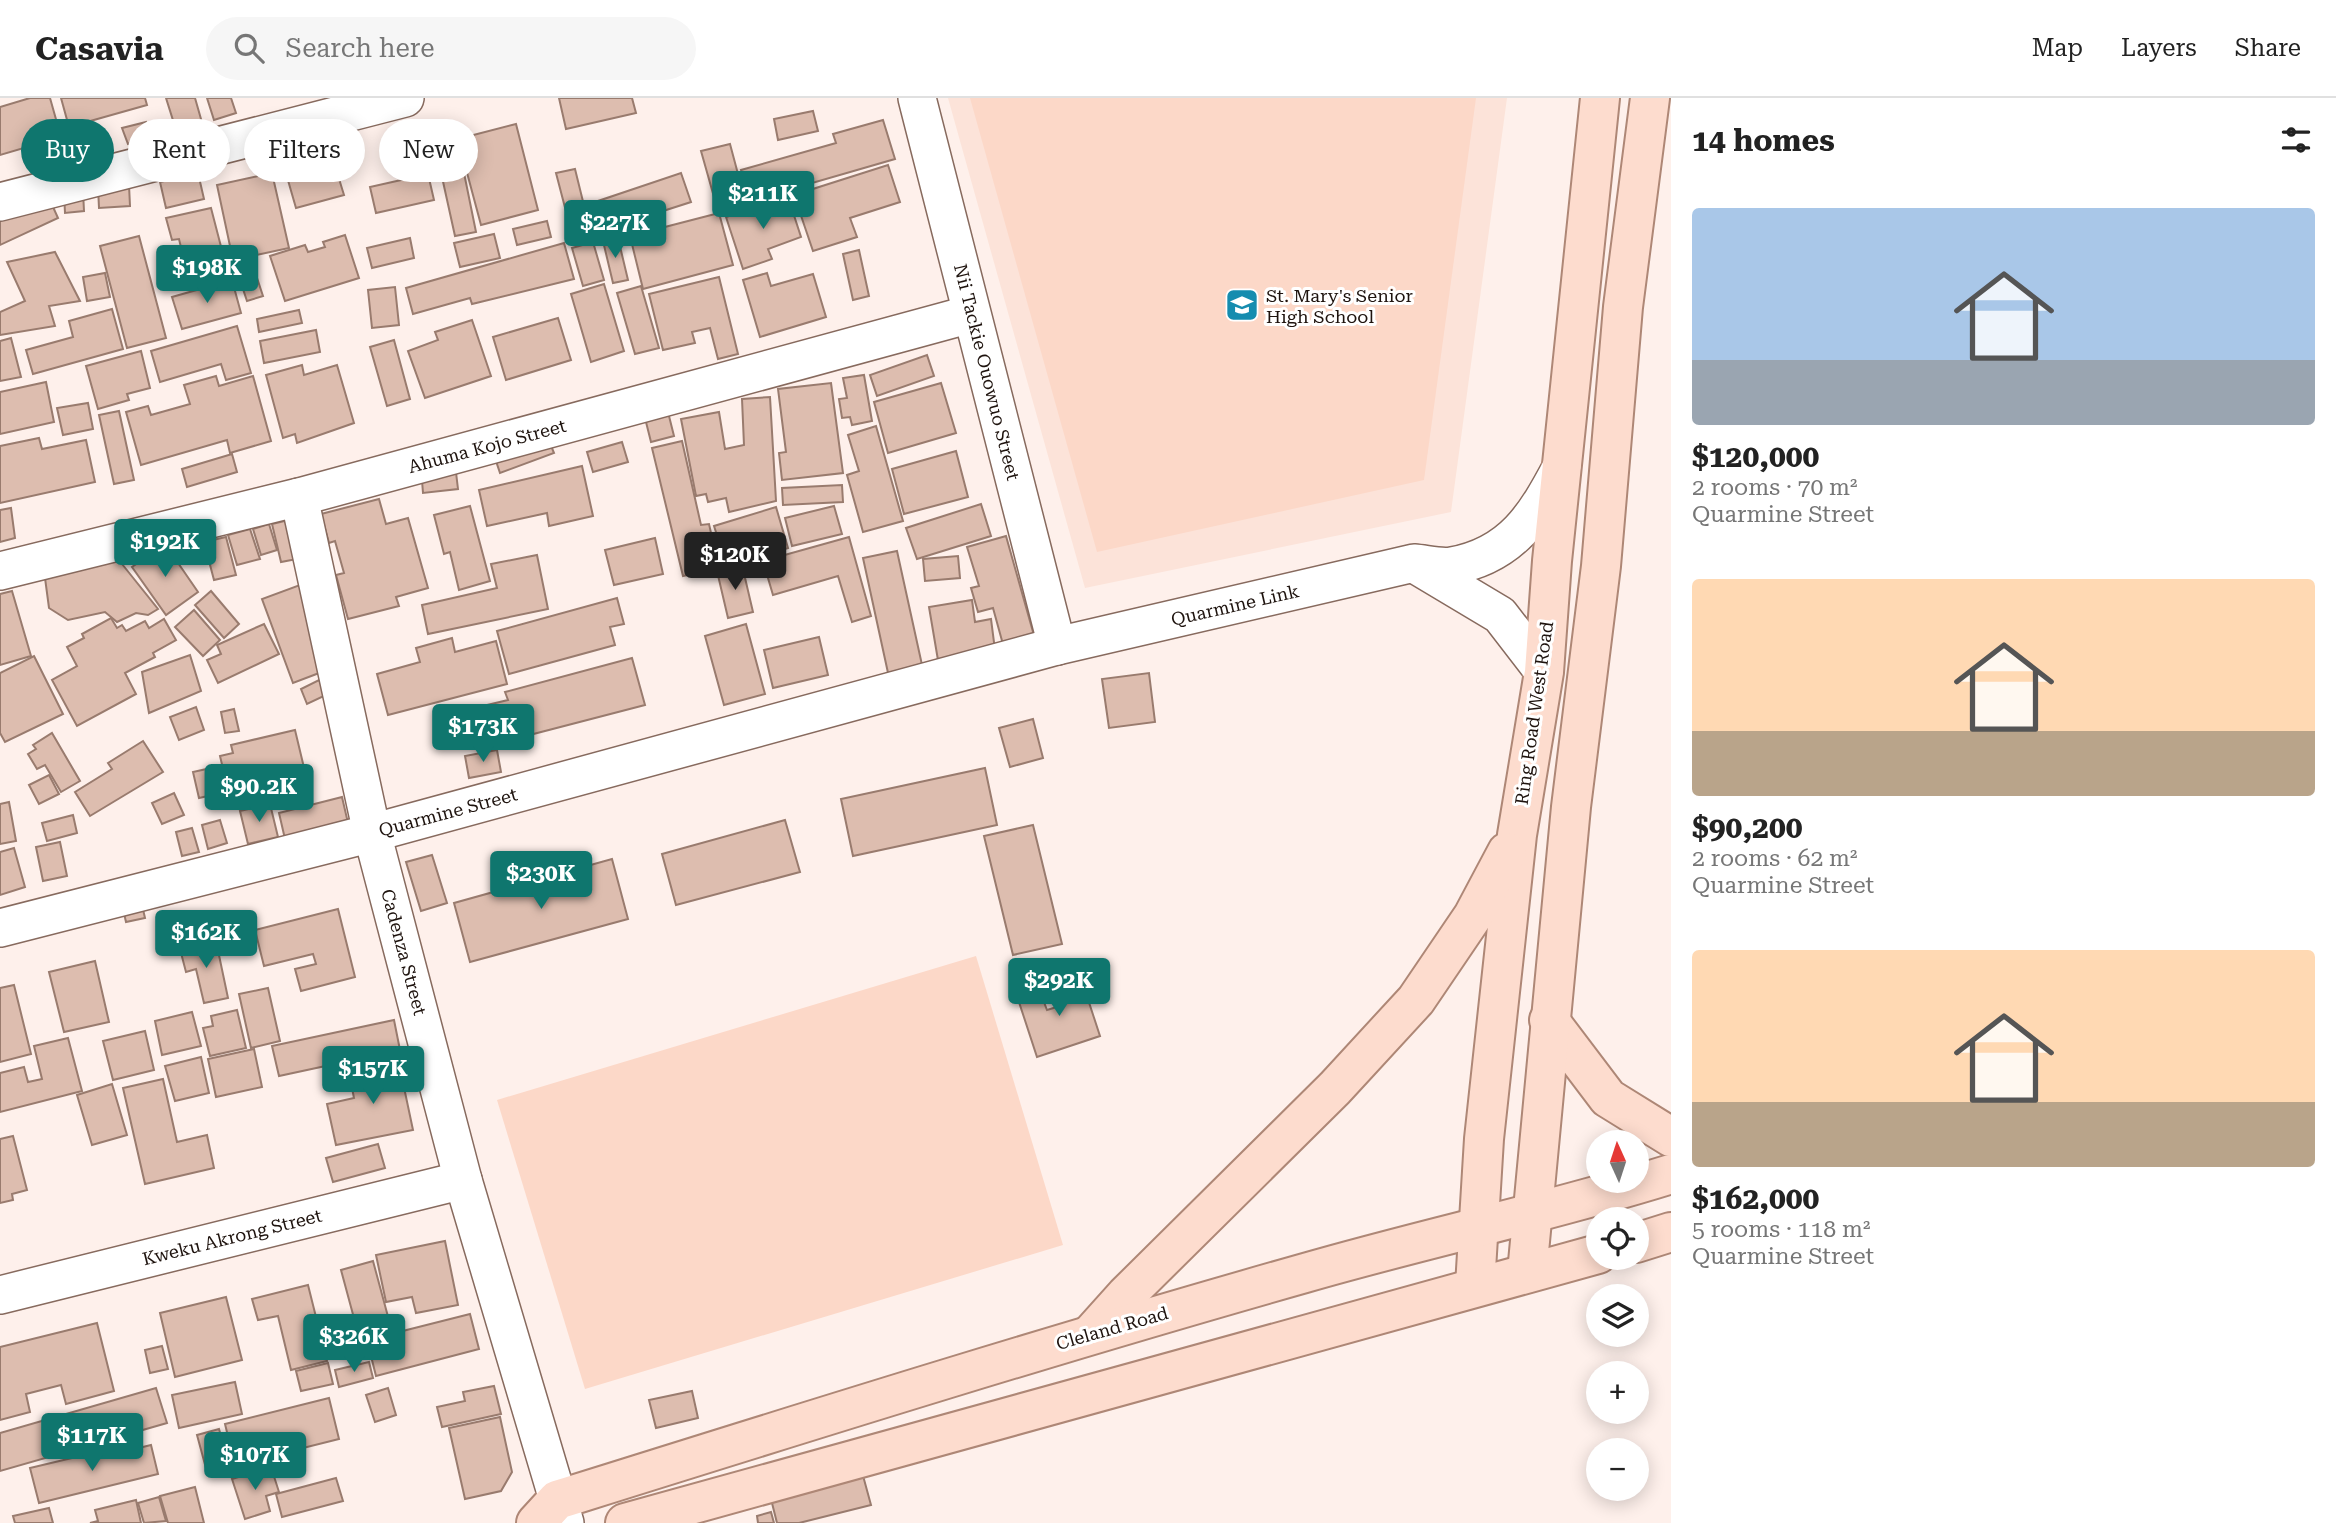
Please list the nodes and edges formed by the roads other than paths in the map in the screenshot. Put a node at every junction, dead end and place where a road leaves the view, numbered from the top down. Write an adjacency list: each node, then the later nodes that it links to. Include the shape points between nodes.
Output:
1 (405, 98): 5 (street)
2 (917, 98): 6 (street, Nii Tackie Ouowuo Street)
3 (1600, 98): 7 (main road, Ring Road West Road)
4 (1650, 98): 16 (main road, via 1623,307 1601,566)
5 (0, 202)
6 (971, 313): 8 (street, Ahuma Kojo Street); 11 (street, Nii Tackie Ouowuo Street)
7 (1564, 463): 9 (street, Quarmine Link, via 1520,534 1489,553 1451,566); 12 (main road, Ring Road West Road)
8 (299, 497): 10 (street, Ahuma Kojo Street); 13 (street, Cadenza Street)
9 (1414, 563): 11 (street, Quarmine Link); 12 (street, via 1500,615)
10 (0, 571)
11 (1057, 646): 13 (street, Quarmine Street)
12 (1544, 672): 14 (main road, Ring Road West Road)
13 (372, 833): 15 (street, Quarmine Street); 19 (street, Cadenza Street)
14 (1517, 835): 21 (main road, Ring Road West Road); 28 (main road, via 1473,916 1416,1000)
15 (0, 928)
16 (1549, 1020): 17 (main road, via 1608,1098); 20 (main road)
17 (1671, 1137)
18 (1671, 1174): 20 (main road, Cleland Road)
19 (463, 1180): 27 (street, Kweku Akrong Street); 29 (street, Cadenza Street)
20 (1531, 1214): 21 (main road, Cleland Road); 25 (main road)
21 (1477, 1227): 26 (main road, Ring Road West Road); 28 (main road, Cleland Road)
22 (1671, 1232): 23 (main road)
23 (1649, 1239)
24 (1586, 1257): 25 (main road)
25 (1527, 1273): 26 (main road)
26 (1475, 1286): 30 (main road)
27 (0, 1295)
28 (1091, 1334): 29 (main road, Cleland Road)
29 (553, 1515)
30 (625, 1523)

